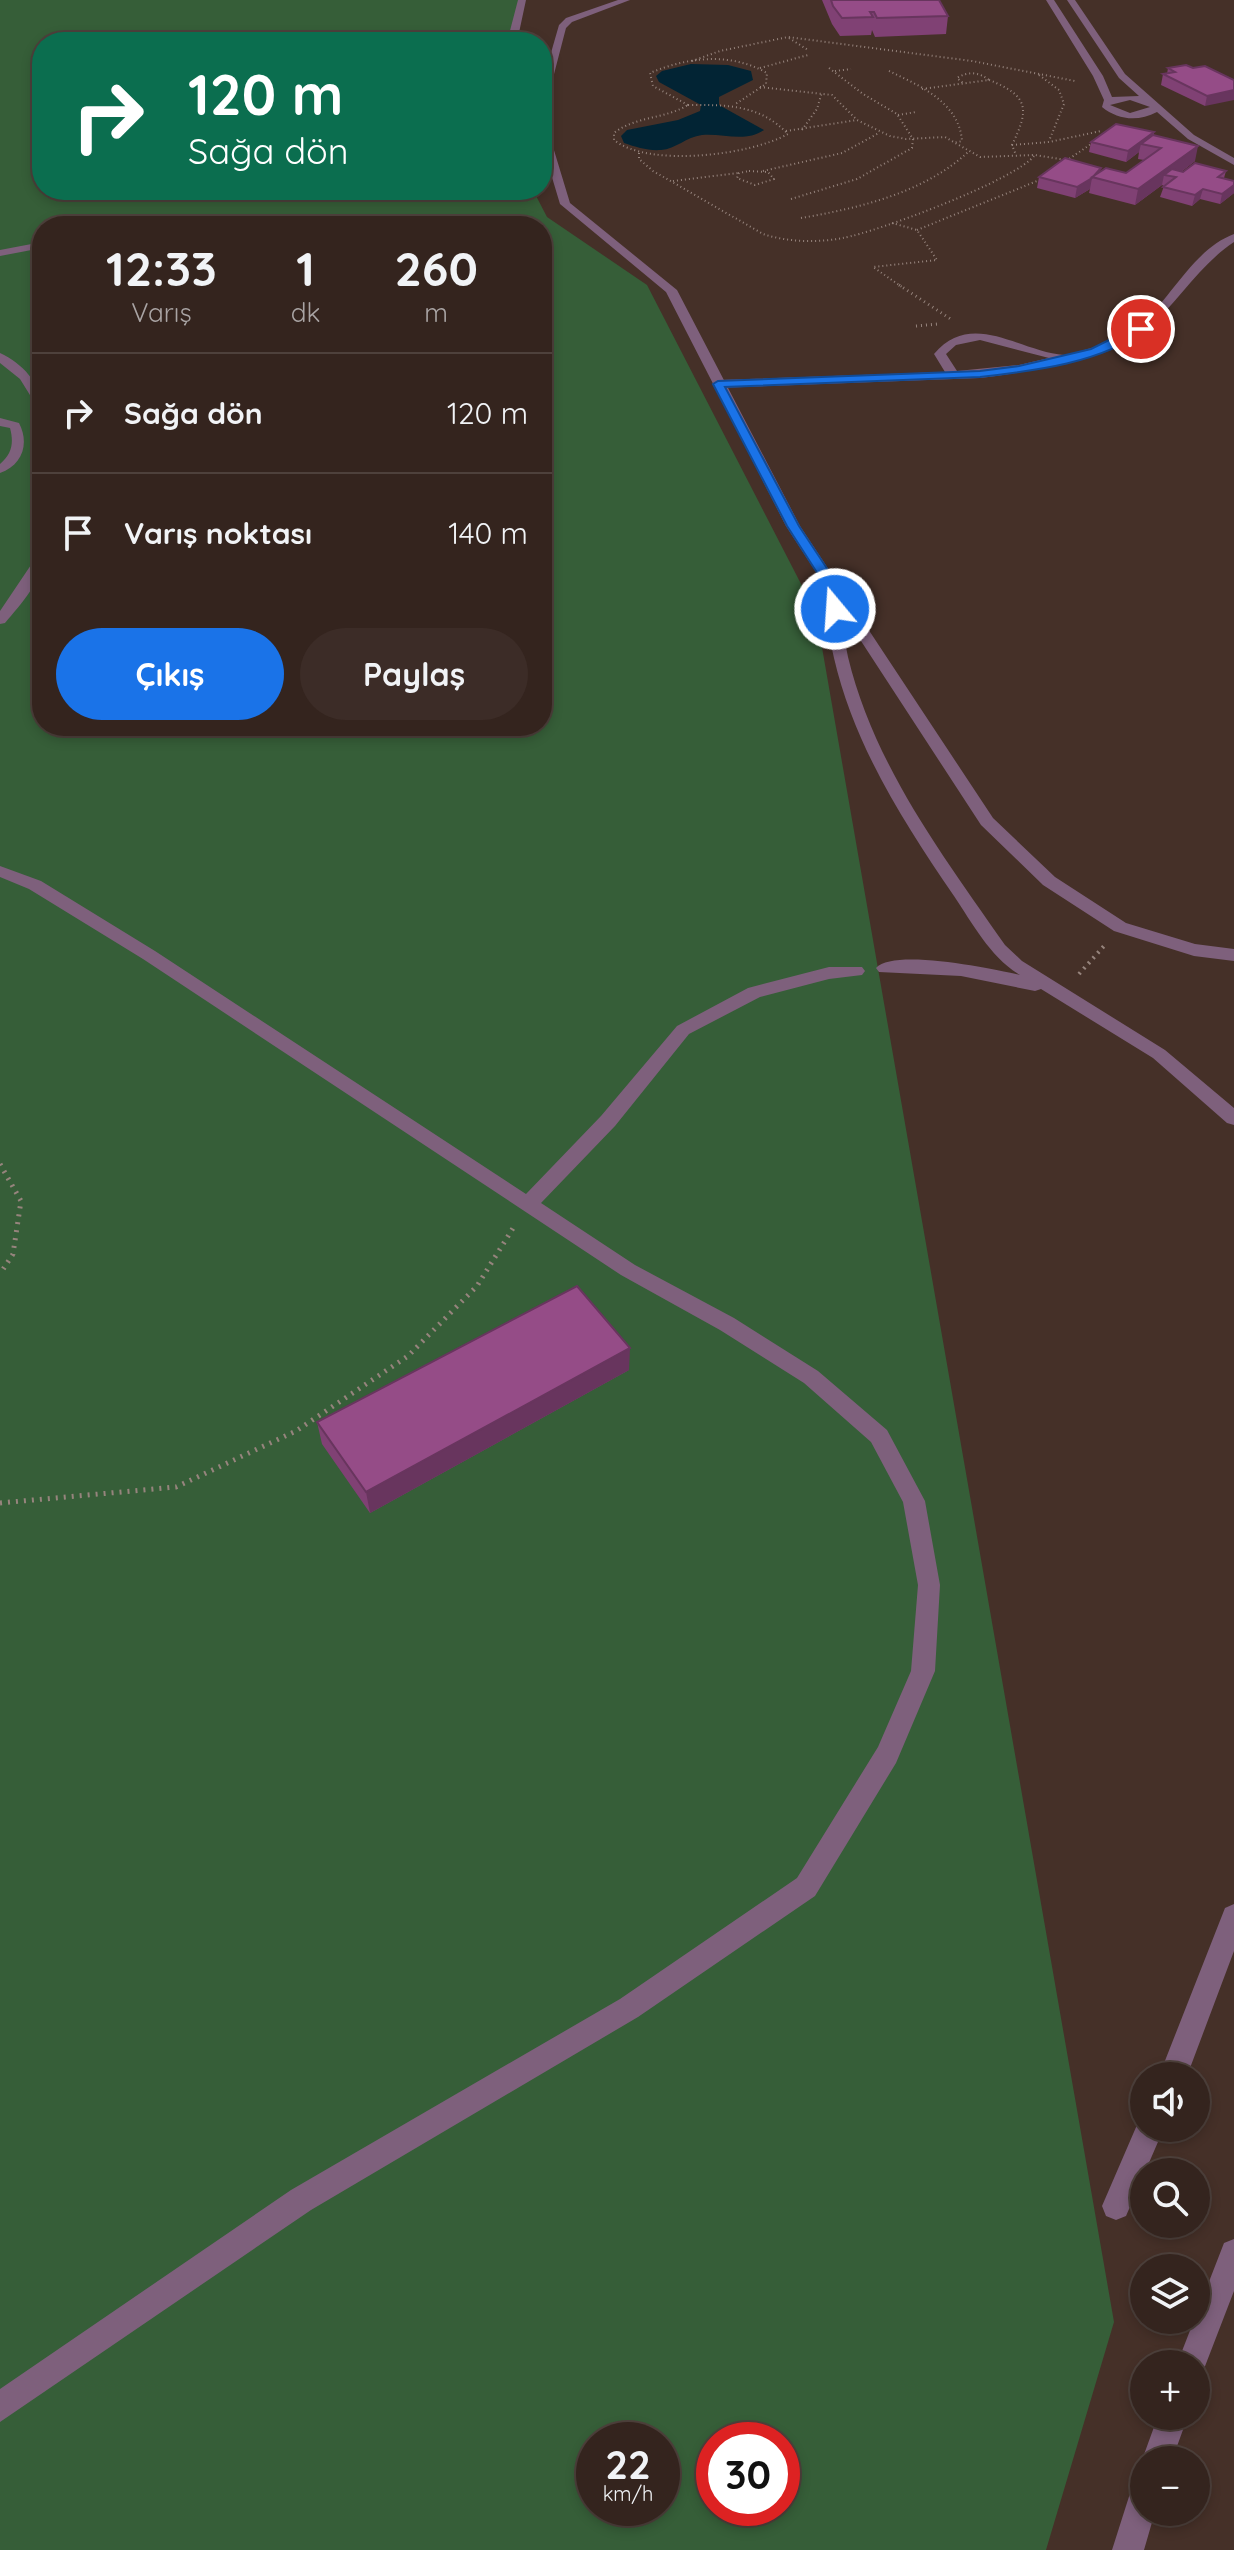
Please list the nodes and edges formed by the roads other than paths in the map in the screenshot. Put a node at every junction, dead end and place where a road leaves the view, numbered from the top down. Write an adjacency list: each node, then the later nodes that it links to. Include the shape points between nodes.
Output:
1 (522, 0): 5 (street)
2 (626, 0): 6 (street, via 569,20 562,27)
3 (1050, 0): 7 (street)
4 (1071, 0): 8 (street, via 1122,76)
5 (514, 32)
6 (552, 64)
7 (1109, 100): 8 (street, via 1130,97); 9 (street, via 1105,105)
8 (1153, 104): 9 (street, via 1149,114); 10 (street)
9 (1118, 114): 10 (street)
10 (1191, 137): 12 (street)
11 (552, 160): 21 (street, via 565,204 671,290)
12 (1234, 162)
13 (1234, 237): 18 (street, via 1204,260 1141,329)
14 (32, 247): 15 (street)
15 (0, 253)
16 (1005, 342): 18 (street, via 1032,353); 19 (street, via 1018,363); 20 (street, via 967,337 948,343 940,354)
17 (0, 357): 22 (street)
18 (1075, 357): 19 (street)
19 (1006, 371): 20 (street)
20 (953, 375): 21 (street)
21 (718, 384): 26 (street, via 793,526)
22 (32, 389)
23 (0, 422): 24 (street, via 15,426 18,436 15,458)
24 (0, 469)
25 (32, 576): 27 (street)
26 (831, 585): 29 (street, via 987,821 1049,881 1120,927 1194,950); 32 (street, via 841,658 862,723 913,821 999,949)
27 (0, 620)
28 (0, 871): 34 (street, via 35,885 149,955)
29 (1234, 955)
30 (885, 968): 32 (street, via 987,972)
31 (856, 971): 34 (street, via 754,992 683,1030 608,1121)
32 (1054, 990): 33 (street, via 1159,1054)
33 (1234, 1118)
34 (528, 1204): 41 (street, via 628,1270 811,1377 879,1436 914,1501 929,1585 923,1671 887,1755 806,1887 629,2008 301,2200)
35 (1234, 1917): 36 (street)
36 (1178, 2062)
37 (1144, 2142): 38 (street)
38 (1116, 2206)
39 (1234, 2253): 40 (street)
40 (1197, 2350)
41 (0, 2407)
42 (1135, 2526): 43 (street)
43 (1128, 2550)

